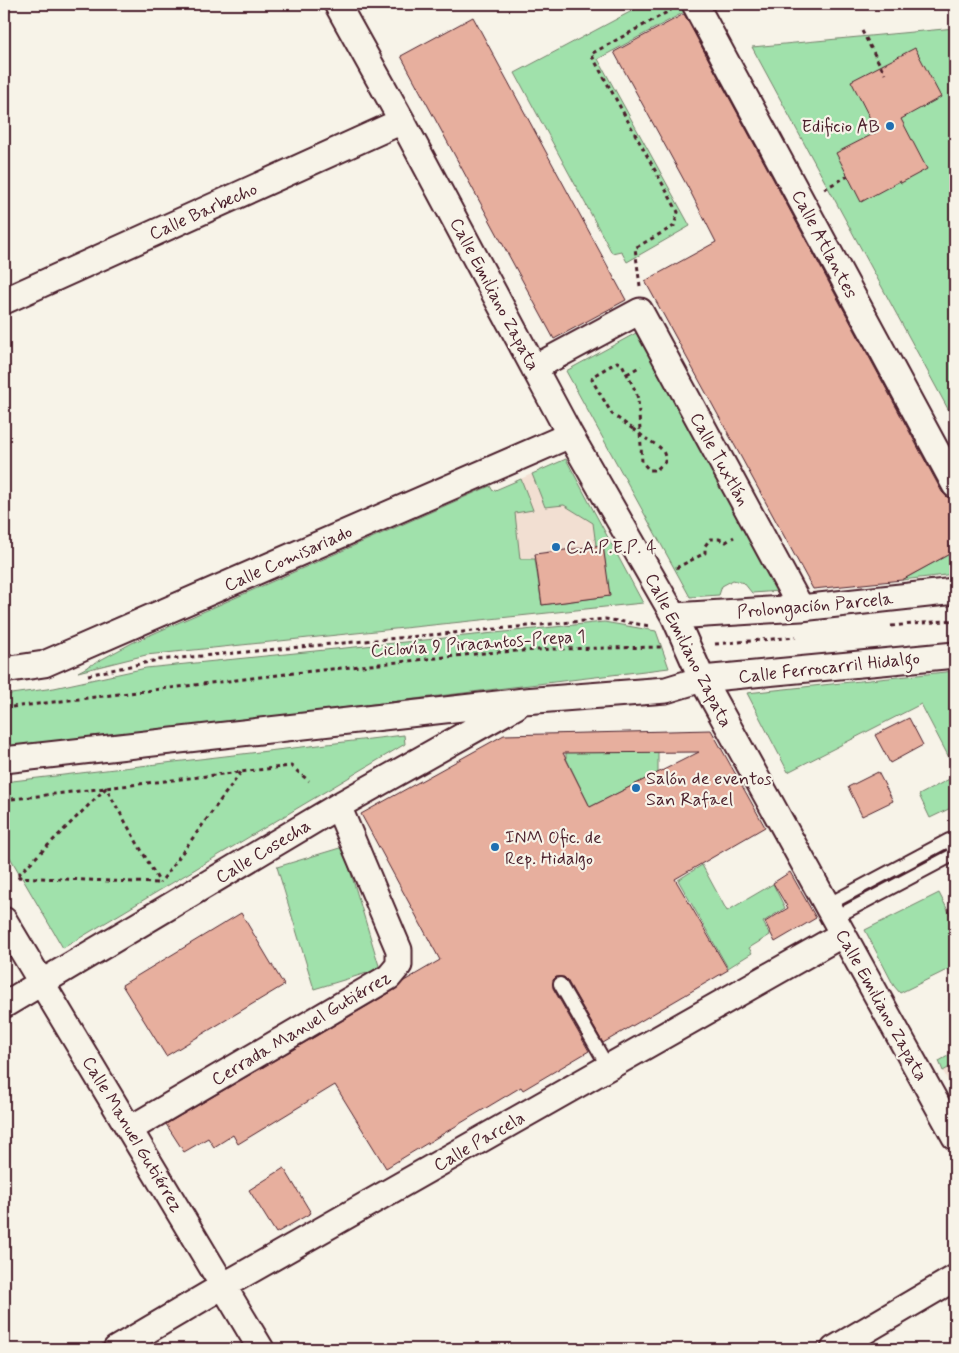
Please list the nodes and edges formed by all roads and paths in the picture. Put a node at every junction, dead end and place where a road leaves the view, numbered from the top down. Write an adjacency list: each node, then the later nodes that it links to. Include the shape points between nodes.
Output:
1 (336, 4): 5 (street, Calle Emiliano Zapata)
2 (685, 6): 9 (path, via 591,54 678,212 674,226 635,248 641,292); 13 (street, Calle Atlantes)
3 (862, 31): 4 (path)
4 (885, 74)
5 (402, 121): 8 (street, Calle Barbecho); 10 (street, Calle Emiliano Zapata)
6 (848, 176): 7 (path)
7 (824, 189)
8 (4, 301)
9 (640, 311): 10 (street); 17 (street, Calle Tuxtlán)
10 (534, 368): 12 (street, Calle Emiliano Zapata)
11 (633, 429): 11 (path, bridge, via 648,440 663,450 666,455 665,462 656,470 649,470 642,462 638,399 622,364 617,362 593,376 592,380 612,414)
12 (570, 435): 20 (street, Calle Emiliano Zapata); 23 (street, Calle Comisariado, via 44,664)
13 (955, 485)
14 (740, 534): 15 (path, via 726,542 710,540 705,546 705,553)
15 (670, 569)
16 (955, 591): 17 (street, Prolongación Parcela)
17 (801, 608): 20 (street, Prolongación Parcela)
18 (955, 620): 19 (path)
19 (886, 627)
20 (681, 631): 21 (path, Ciclovía 9 Piracantos-Prepa 1); 24 (path, via 605,619 158,660); 25 (street, Calle Emiliano Zapata); 27 (path, Ciclovía 9 Piracantos-Prepa 1, via 554,649 294,673)
21 (801, 636)
22 (955, 654): 25 (street, Calle Ferrocarril Hidalgo)
23 (4, 670)
24 (84, 676)
25 (702, 679): 26 (street, Calle Ferrocarril Hidalgo, via 666,690); 37 (street, Calle Emiliano Zapata)
26 (524, 701): 28 (street, Calle Ferrocarril Hidalgo); 33 (street, Calle Cosecha)
27 (4, 708)
28 (4, 760)
29 (241, 772): 30 (path, via 291,766); 31 (path); 35 (path)
30 (309, 781)
31 (106, 788): 32 (path); 35 (path); 35 (path, via 16,877)
32 (4, 800)
33 (338, 806): 39 (street, Calle Cosecha); 43 (street, Cerrada Manuel Gutiérrez, via 400,950 399,965 389,977)
34 (955, 849): 37 (lane)
35 (160, 883): 36 (path)
36 (163, 888)
37 (835, 919): 42 (street, Calle Parcela); 44 (street, Calle Emiliano Zapata)
38 (4, 920): 39 (street, Calle Manuel Gutiérrez)
39 (42, 982): 41 (street, Calle Cosecha); 43 (street, Calle Manuel Gutiérrez)
40 (560, 984): 42 (lane)
41 (4, 1005)
42 (608, 1067): 46 (street, Calle Parcela)
43 (130, 1130): 46 (street, Calle Manuel Gutiérrez)
44 (955, 1137)
45 (955, 1278): 49 (street)
46 (223, 1286): 47 (street, Calle Parcela); 48 (street, Calle Manuel Gutiérrez)
47 (116, 1349)
48 (261, 1349)
49 (834, 1349)

